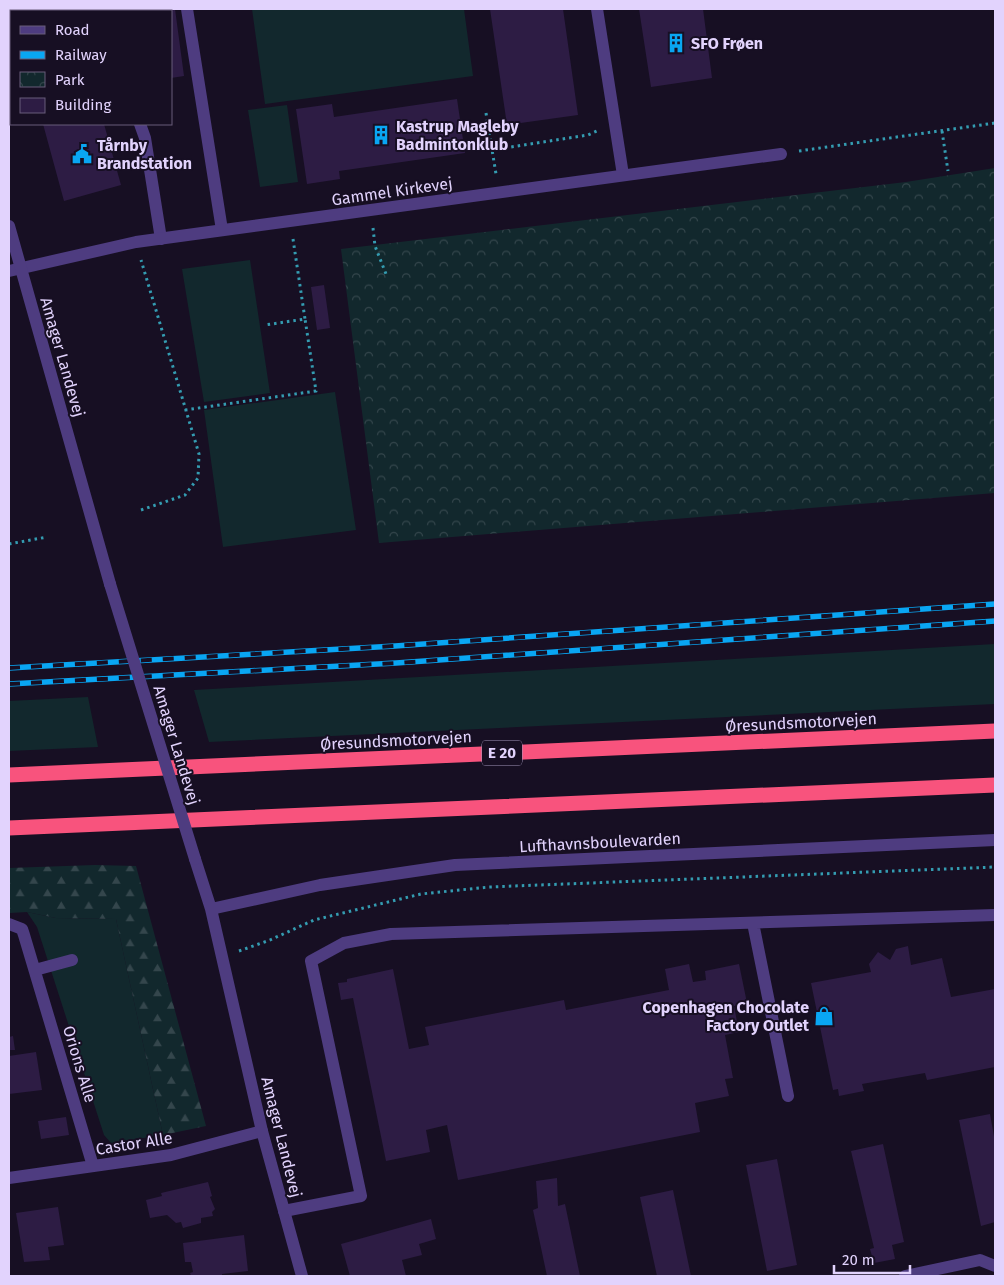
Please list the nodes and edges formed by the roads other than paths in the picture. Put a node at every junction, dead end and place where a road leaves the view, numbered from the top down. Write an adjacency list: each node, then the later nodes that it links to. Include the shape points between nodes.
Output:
1 (187, 9): 7 (street)
2 (597, 9): 5 (street)
3 (140, 125): 8 (street)
4 (781, 154): 5 (street, Gammel Kirkevej)
5 (623, 175): 7 (street, Gammel Kirkevej)
6 (9, 226): 9 (street, Amager Landevej)
7 (222, 230): 8 (street, Gammel Kirkevej)
8 (161, 239): 9 (street, Gammel Kirkevej)
9 (15, 269): 15 (street, Amager Landevej, bridge)
10 (995, 731): 11 (highway, Øresundsmotorvejen / E 20)
11 (9, 775)
12 (995, 785): 13 (highway)
13 (9, 828)
14 (995, 840): 15 (street, Lufthavnsboulevarden, via 454,865 320,885)
15 (211, 909): 22 (street, Amager Landevej)
16 (995, 915): 17 (street)
17 (753, 923): 21 (street); 25 (street, via 391,934 344,944 311,961 361,1196)
18 (9, 924): 20 (street, Orions Alle, via 22,929)
19 (72, 960): 20 (street)
20 (35, 970): 23 (street, Orions Alle)
21 (788, 1096)
22 (262, 1131): 23 (street, Castor Alle, via 171,1155); 25 (street, Amager Landevej)
23 (93, 1166): 24 (street, Castor Alle)
24 (9, 1178)
25 (284, 1211): 27 (street, Amager Landevej)
26 (995, 1266): 28 (street, via 980,1260)
27 (302, 1276)
28 (905, 1276)

